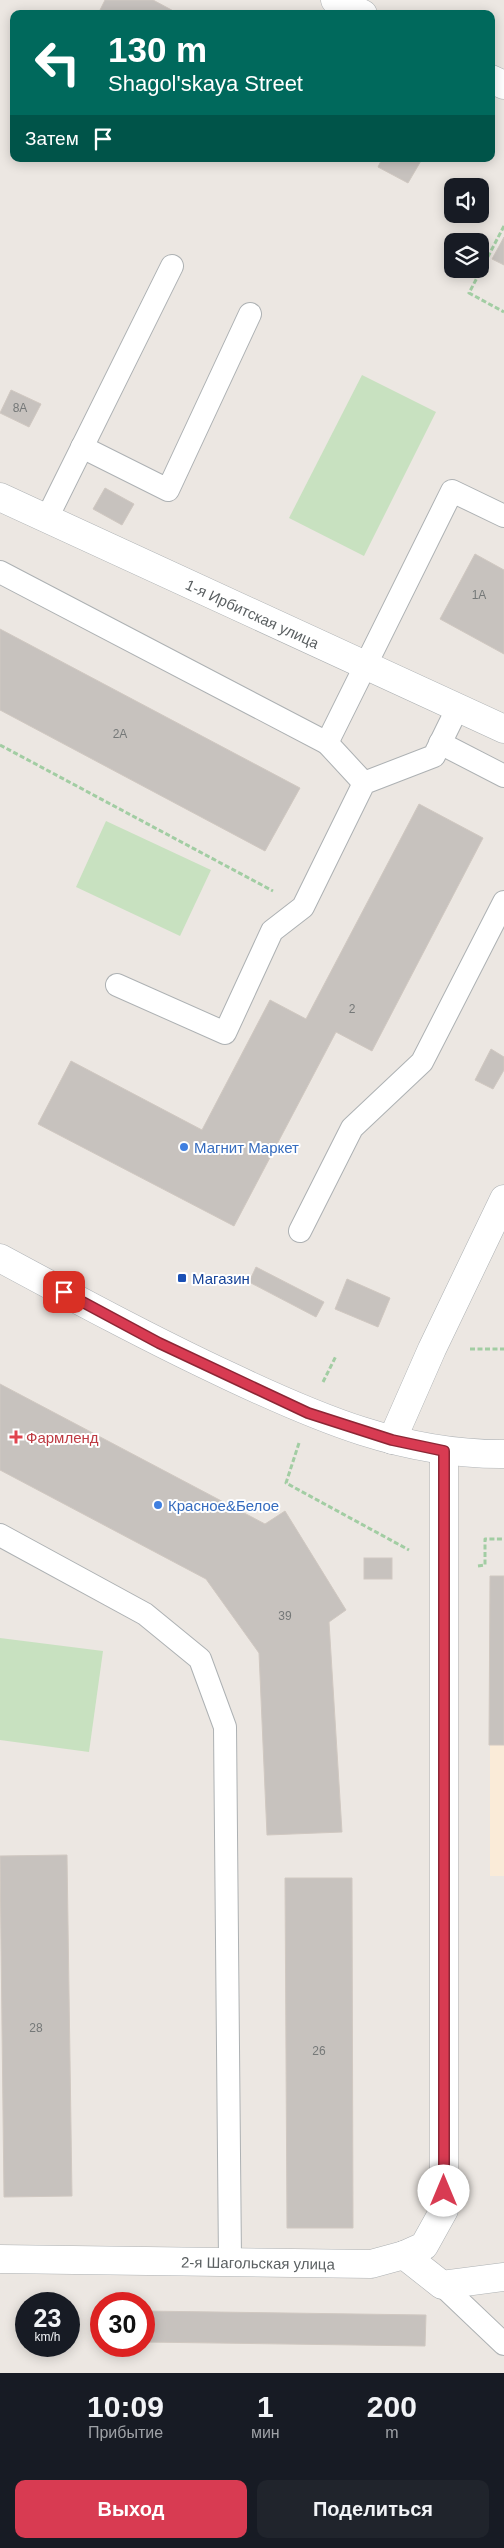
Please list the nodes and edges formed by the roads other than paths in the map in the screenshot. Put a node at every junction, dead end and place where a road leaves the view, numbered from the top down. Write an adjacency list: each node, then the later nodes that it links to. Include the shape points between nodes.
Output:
1 (335, 0): 2 (street)
2 (355, 10)
3 (172, 266): 5 (lane)
4 (250, 314): 5 (lane, via 168,490)
5 (82, 447): 8 (lane)
6 (0, 497): 8 (street, 1-я Ирбитская улица)
7 (504, 516): 10 (lane, via 452,491)
8 (47, 518): 10 (street, 1-я Ирбитская улица)
9 (0, 572): 13 (lane)
10 (366, 664): 11 (street, 1-я Ирбитская улица); 13 (lane)
11 (458, 707): 12 (street, 1-я Ирбитская улица); 14 (lane)
12 (504, 729)
13 (327, 743): 16 (lane)
14 (440, 743): 15 (lane); 16 (lane, via 434,756)
15 (504, 776)
16 (364, 783): 18 (lane, via 303,907 272,931 225,1033)
17 (504, 902): 20 (lane, via 422,1062 352,1128)
18 (117, 985)
19 (504, 1199): 22 (street)
20 (300, 1231)
21 (0, 1258): 22 (street, via 159,1343 308,1413)
22 (392, 1440): 23 (street)
23 (444, 1451): 24 (street); 26 (street, 2-я Шагольская улица, via 444,2210 424,2246)
24 (504, 1454)
25 (0, 1535): 28 (lane, via 145,1614 200,1659 225,1727)
26 (404, 2255): 28 (street, 2-я Шагольская улица, via 371,2264); 30 (street)
27 (0, 2259): 28 (street, 2-я Шагольская улица)
28 (230, 2261)
29 (504, 2277): 30 (street)
30 (442, 2285): 31 (lane)
31 (504, 2344)

